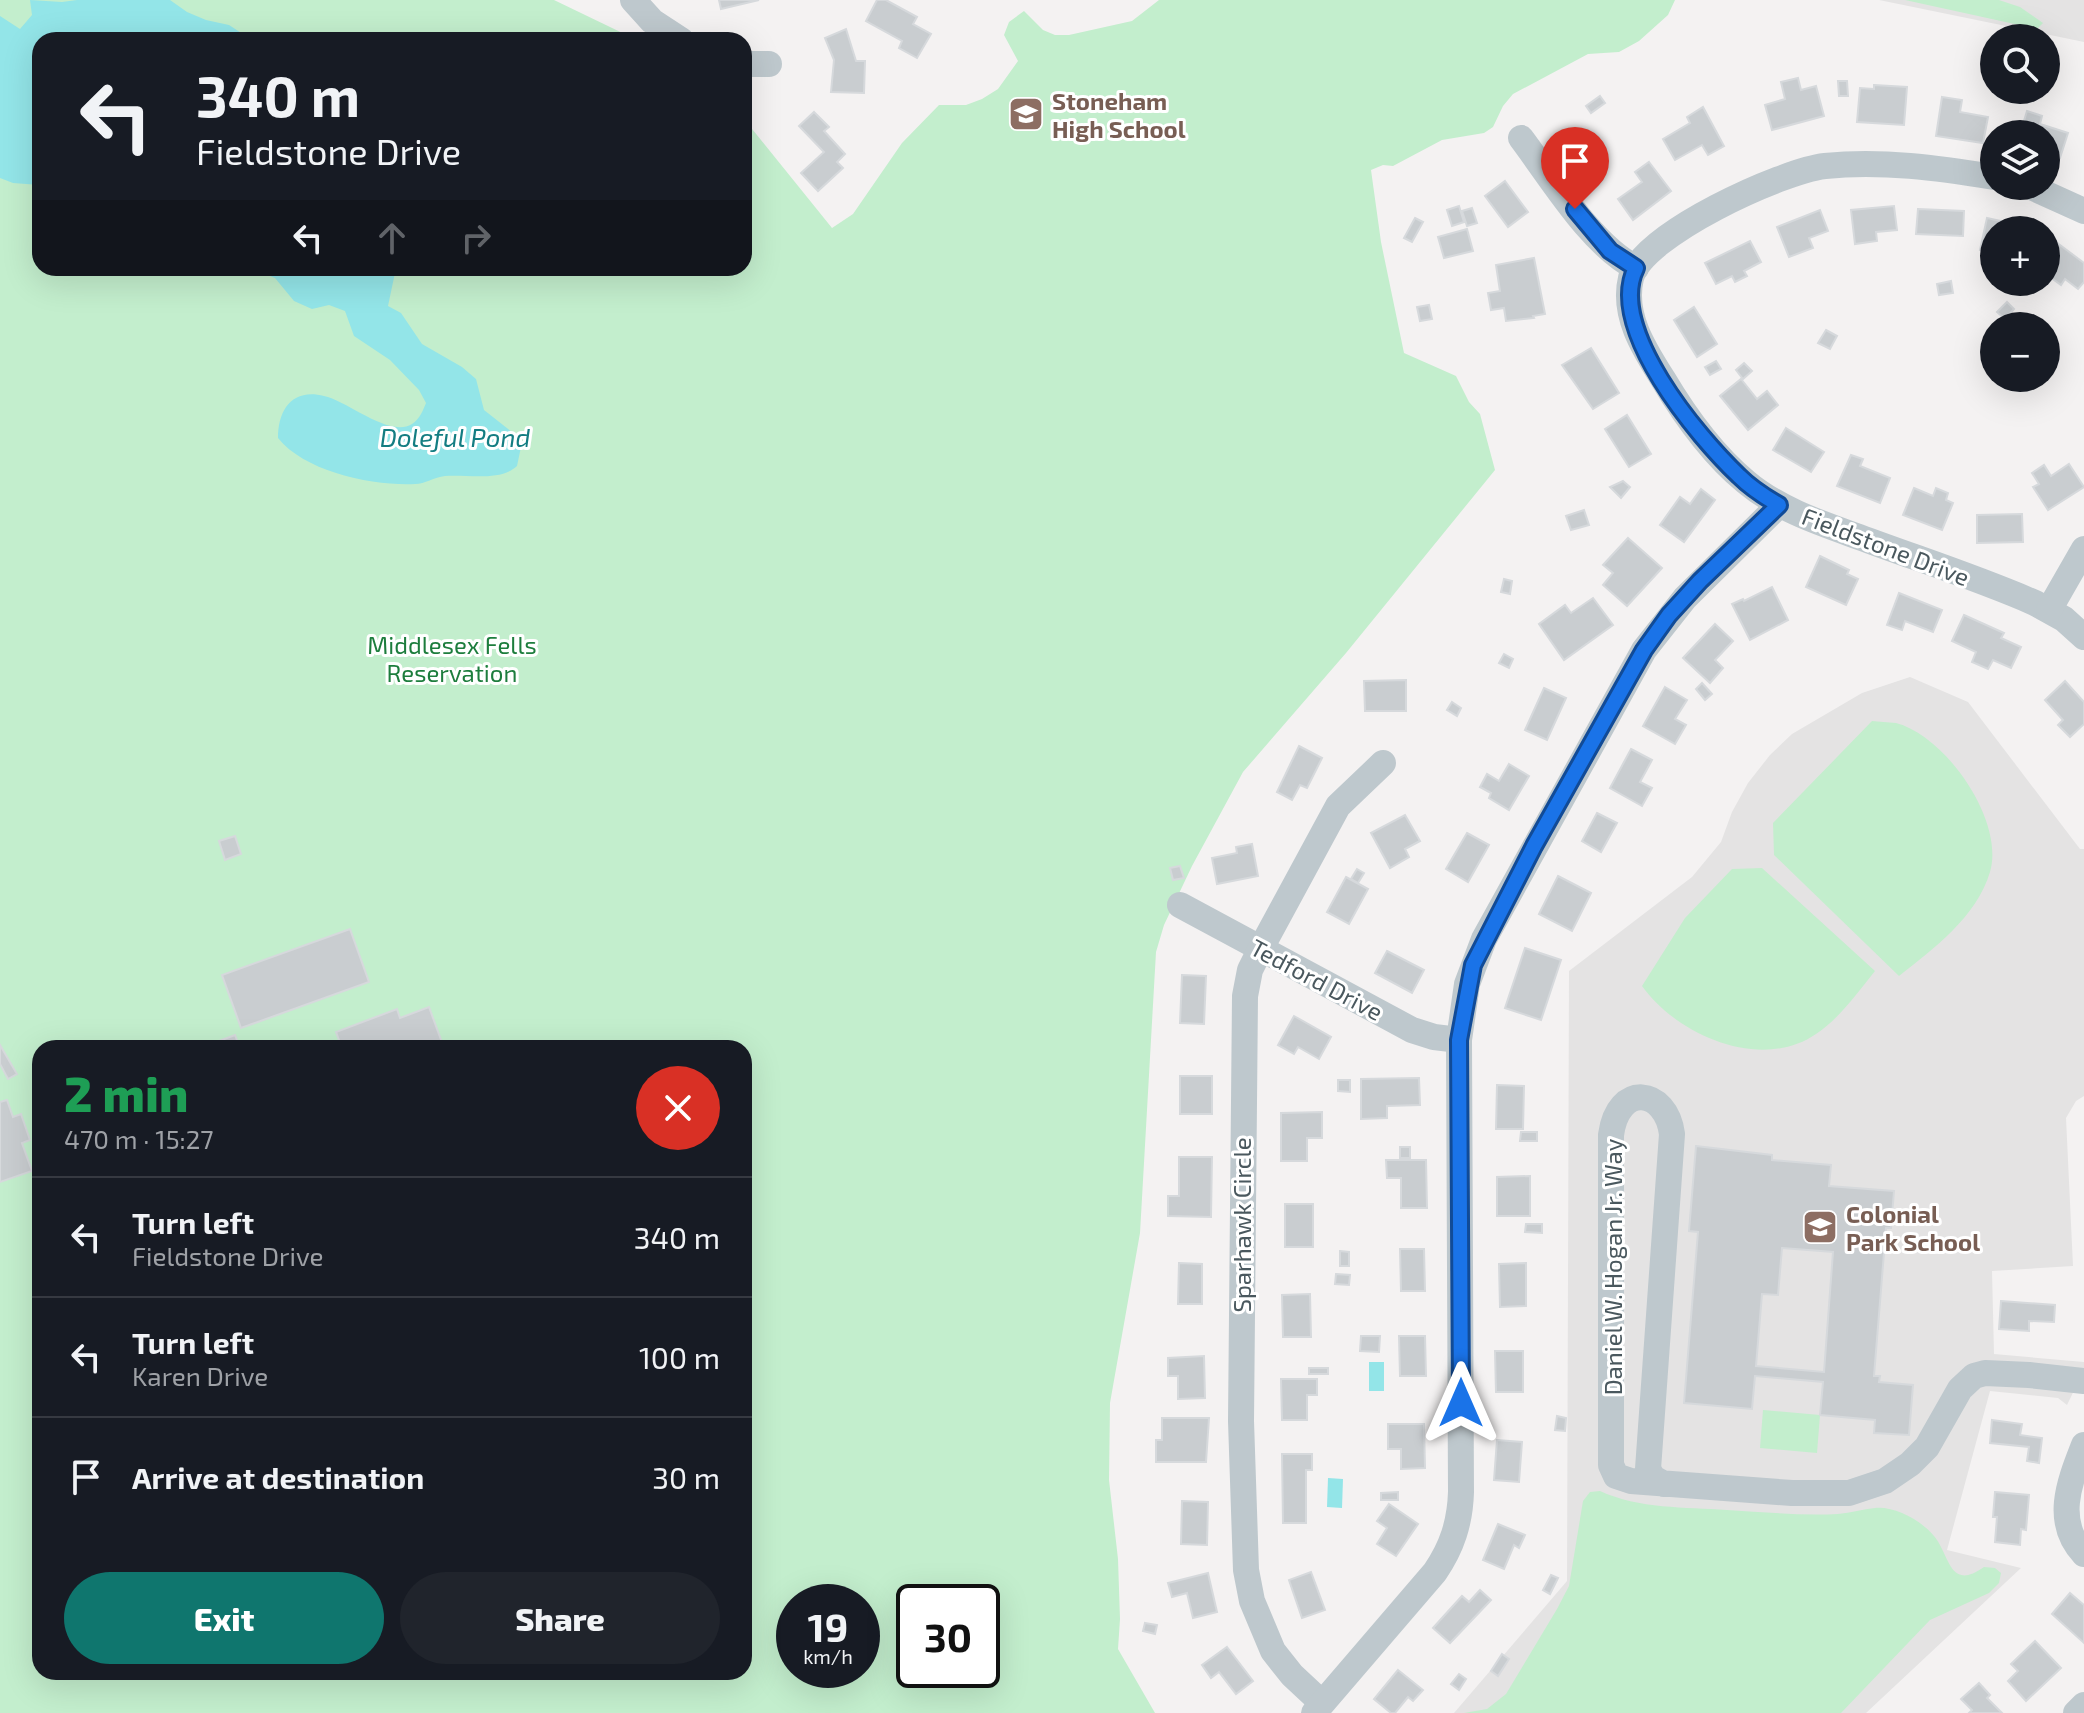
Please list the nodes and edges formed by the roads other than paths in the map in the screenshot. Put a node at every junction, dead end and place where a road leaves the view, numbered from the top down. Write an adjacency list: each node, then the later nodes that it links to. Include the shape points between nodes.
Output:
1 (633, 0): 2 (street)
2 (669, 32)
3 (1521, 138): 7 (street, via 1593,233)
4 (1980, 175): 7 (street, via 1893,165 1801,171 1693,221 1651,250)
5 (2060, 200): 6 (street)
6 (2084, 211)
7 (1636, 268): 8 (street, Fieldstone Drive, via 1630,287 1641,343 1688,418 1722,458 1748,485)
8 (1779, 505): 10 (street, Fieldstone Drive); 15 (street, via 1700,581 1644,650 1484,939 1467,984)
9 (2084, 549): 10 (street)
10 (2049, 610): 11 (street, Fieldstone Drive)
11 (2084, 637)
12 (1383, 763): 14 (street, Sparhawk Circle, via 1338,806)
13 (1180, 905): 14 (street, Tedford Drive)
14 (1260, 950): 15 (street, Tedford Drive, via 1412,1030); 21 (street, Sparhawk Circle, via 1246,983 1243,1033 1245,1556 1252,1601 1273,1651)
15 (1459, 1040): 21 (street, via 1457,1528 1435,1572)
16 (2084, 1381): 18 (street, Daniel W. Hogan Jr. Way, via 1974,1376 1910,1464 1885,1481 1849,1493)
17 (2084, 1445): 19 (street, via 2065,1507 2073,1540)
18 (1664, 1484): 18 (street, Daniel W. Hogan Jr. Way, via 1648,1469 1672,1134 1663,1110 1638,1098 1618,1110 1611,1135 1611,1465 1620,1479)
19 (2084, 1554)
20 (2084, 1705): 22 (street)
21 (1318, 1708)
22 (2076, 1713)

